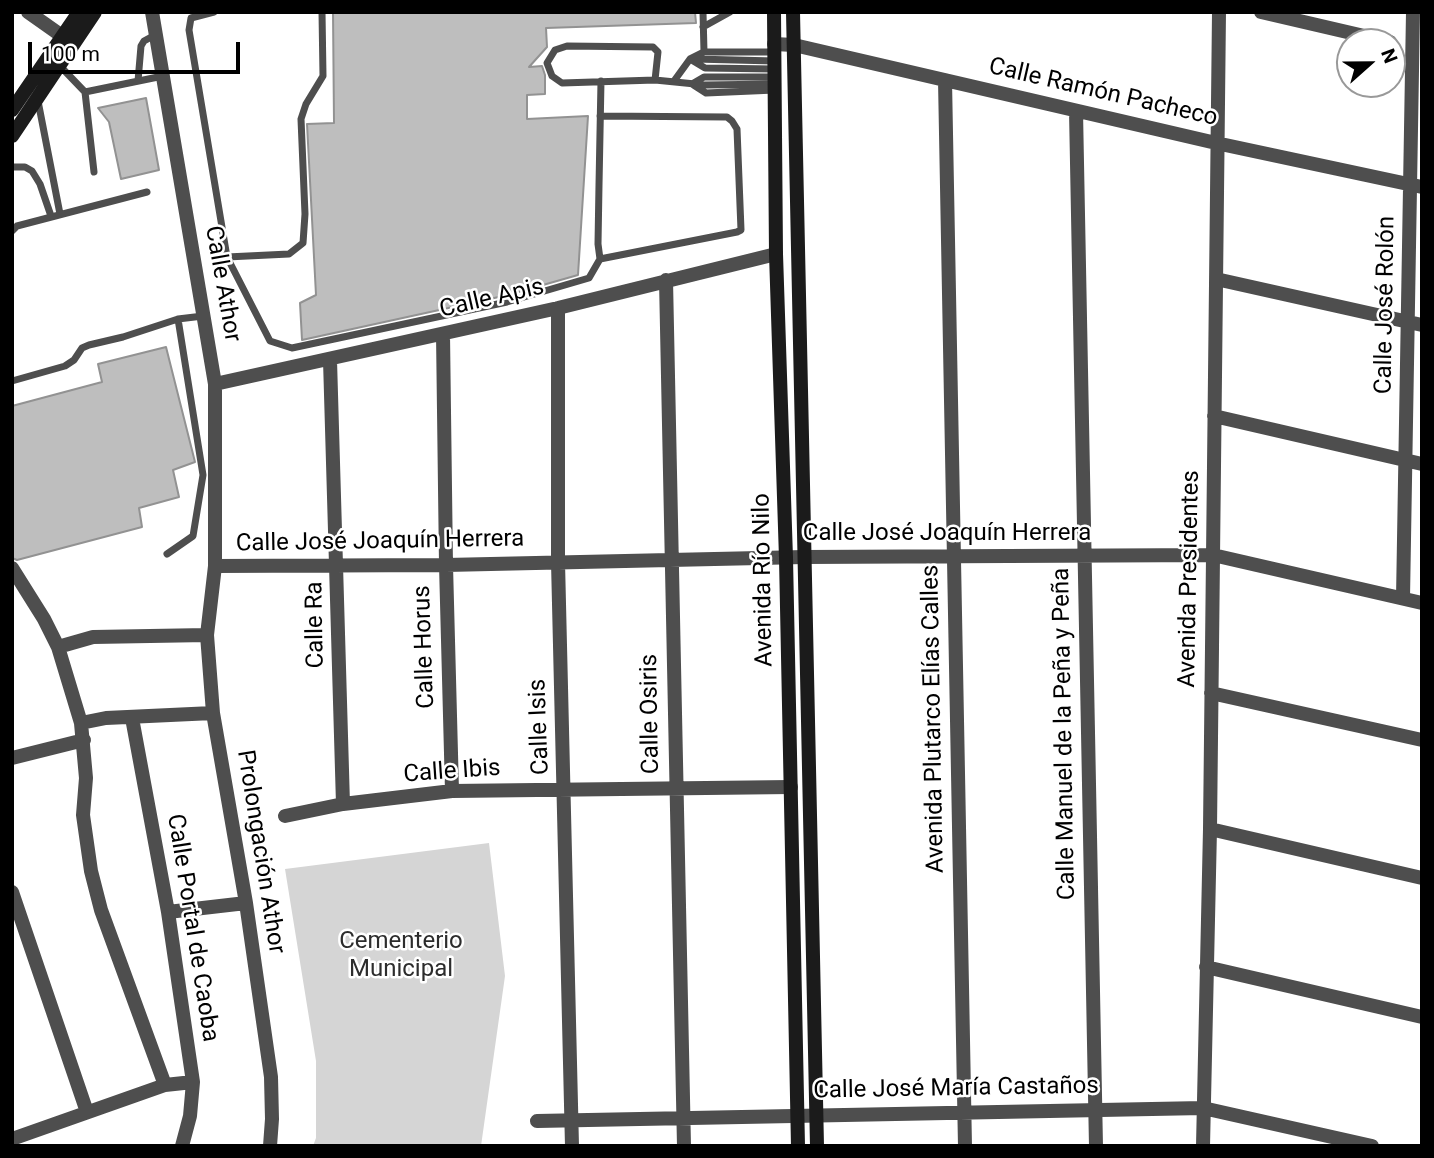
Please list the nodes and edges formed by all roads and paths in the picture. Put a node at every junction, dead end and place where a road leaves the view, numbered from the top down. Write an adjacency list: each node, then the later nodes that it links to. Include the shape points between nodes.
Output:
1 (28, 12): 19 (street)
2 (79, 12): 19 (main road)
3 (95, 12): 24 (main road)
4 (152, 12): 18 (street, Calle Athor)
5 (187, 12): 15 (lane)
6 (214, 12): 15 (lane, via 197,15)
7 (322, 12): 48 (lane, via 323,76 301,119 303,243 289,254)
8 (703, 12): 16 (lane)
9 (730, 12): 16 (lane)
10 (774, 12): 25 (main road, Avenida Río Nilo)
11 (793, 12): 20 (main road, Avenida Río Nilo)
12 (1219, 12): 39 (street, Avenida Presidentes)
13 (1261, 12): 17 (street)
14 (1413, 12): 21 (street, Calle José Rolón)
15 (188, 24): 48 (lane)
16 (703, 27): 22 (lane)
17 (1336, 29)
18 (156, 35): 26 (street, Calle Athor); 29 (lane, via 141,46)
19 (62, 36): 35 (main road)
20 (794, 45): 25 (street, Calle Ramón Pacheco); 28 (street, Calle Ramón Pacheco); 67 (main road, Avenida Río Nilo)
21 (1417, 48): 42 (street, Calle José Rolón)
22 (704, 52): 23 (lane); 25 (lane)
23 (690, 59): 25 (lane); 31 (lane)
24 (60, 66): 33 (lane); 34 (main road)
25 (775, 68): 32 (lane, via 704,76); 32 (lane, via 706,93); 47 (main road, Avenida Río Nilo)
26 (163, 76): 29 (lane); 53 (street, Calle Athor)
27 (655, 80): 30 (lane); 30 (lane, via 658,52 653,47 567,46 549,58 549,72 562,83); 31 (lane)
28 (945, 80): 36 (street, Calle Ramón Pacheco); 65 (street, Avenida Plutarco Elías Calles)
29 (138, 81): 33 (lane)
30 (601, 81): 37 (lane)
31 (674, 81): 32 (lane)
32 (692, 85)
33 (85, 92): 41 (lane)
34 (38, 98): 38 (main road); 44 (lane)
35 (13, 108)
36 (1076, 111): 39 (street, Calle Ramón Pacheco); 66 (street, Calle Manuel de la Peña y Peña)
37 (600, 116): 49 (lane); 49 (lane, via 727,117 737,128 742,228)
38 (12, 136)
39 (1216, 143): 42 (street, Calle Ramón Pacheco); 50 (street, Avenida Presidentes)
40 (12, 167): 45 (lane, via 32,171)
41 (94, 172)
42 (1417, 186): 55 (street, Calle José Rolón)
43 (147, 192): 44 (lane)
44 (60, 214): 45 (lane)
45 (51, 216): 46 (lane, via 17,226)
46 (12, 232)
47 (776, 254): 51 (street, Calle Apis); 68 (main road, Avenida Río Nilo)
48 (227, 257): 49 (lane, via 270,341 292,348 507,302 589,278)
49 (600, 259)
50 (1216, 279): 55 (street); 60 (street, Avenida Presidentes)
51 (666, 280): 52 (street, Calle Apis); 69 (street, Calle Osiris)
52 (558, 308): 56 (street, Calle Apis); 70 (street, Calle Isis)
53 (204, 316): 54 (lane); 59 (street, Calle Athor)
54 (178, 319): 58 (lane, via 89,345 65,366); 63 (lane, via 203,475 193,536)
55 (1415, 324): 61 (street, Calle José Rolón)
56 (443, 334): 57 (street, Calle Apis); 71 (street, Calle Horus)
57 (330, 360): 59 (street, Calle Apis); 73 (street, Calle Ra)
58 (12, 381)
59 (215, 384): 72 (street, Calle Athor)
60 (1214, 416): 61 (street); 64 (street, Avenida Presidentes)
61 (1406, 460): 62 (street); 75 (street, Calle José Rolón)
62 (1422, 464)
63 (167, 554)
64 (1213, 555): 66 (street, Calle José Joaquín Herrera); 75 (street, Calle José Joaquín Herrera); 79 (street, Avenida Presidentes)
65 (954, 556): 66 (street, Calle José Joaquín Herrera); 67 (street, Calle José Joaquín Herrera); 105 (street, Avenida Plutarco Elías Calles)
66 (1084, 556): 103 (street, Calle Manuel de la Peña y Peña)
67 (804, 557): 68 (street, Calle José Joaquín Herrera); 107 (main road, Avenida Río Nilo)
68 (786, 558): 69 (street, Calle José Joaquín Herrera); 86 (main road, Avenida Río Nilo)
69 (670, 560): 70 (street, Calle José Joaquín Herrera); 87 (street, Calle Osiris)
70 (558, 562): 71 (street, Calle José Joaquín Herrera); 88 (street, Calle Isis)
71 (446, 565): 73 (street, Calle José Joaquín Herrera); 89 (street, Calle Horus)
72 (215, 566): 73 (street, Calle José Joaquín Herrera); 77 (street, Prolongación Athor)
73 (337, 566): 90 (street, Calle Ra)
74 (12, 568): 78 (street)
75 (1402, 598): 76 (street, Calle José Joaquín Herrera)
76 (1422, 603)
77 (207, 635): 78 (street, via 93,637); 80 (street, Prolongación Athor)
78 (58, 647): 82 (street)
79 (1211, 693): 84 (street); 92 (street, Avenida Presidentes)
80 (213, 713): 81 (street); 95 (street, Prolongación Athor)
81 (132, 718): 82 (street); 96 (street, Calle Portal de Caoba)
82 (81, 723): 83 (street)
83 (84, 740): 85 (street); 101 (street, via 83,815 91,871)
84 (1422, 740)
85 (12, 758)
86 (791, 787): 87 (street, Calle Ibis); 106 (main road, Avenida Río Nilo)
87 (676, 789): 88 (street, Calle Ibis); 108 (street, Calle Osiris)
88 (565, 790): 89 (street, Calle Ibis); 110 (street, Calle Isis)
89 (452, 791): 90 (street, Calle Ibis)
90 (343, 804): 91 (street, Calle Ibis)
91 (285, 816)
92 (1210, 829): 93 (street); 98 (street, Avenida Presidentes)
93 (1422, 878)
94 (12, 892): 97 (street)
95 (246, 903): 96 (street); 113 (street, Prolongación Athor, via 271,1077)
96 (168, 912): 100 (street, Calle Portal de Caoba)
97 (18, 932): 104 (street)
98 (1206, 967): 99 (street); 102 (street, Avenida Presidentes)
99 (1422, 1017)
100 (193, 1082): 101 (street); 112 (street, Calle Portal de Caoba)
101 (164, 1085): 104 (street)
102 (1203, 1108): 103 (street, Calle José María Castaños); 120 (street, Avenida Presidentes); 121 (street, Calle José María Castaños)
103 (1095, 1110): 105 (street, Calle José María Castaños); 119 (street, Calle Manuel de la Peña y Peña)
104 (87, 1112): 111 (street)
105 (964, 1112): 107 (street, Calle José María Castaños); 118 (street, Avenida Plutarco Elías Calles)
106 (797, 1114): 107 (street, Calle José María Castaños); 108 (street, Calle José María Castaños); 116 (main road, Avenida Río Nilo)
107 (816, 1114): 117 (main road, Avenida Río Nilo)
108 (684, 1117): 110 (street, Calle José María Castaños); 115 (street, Calle Osiris)
109 (537, 1121): 110 (street, Calle José María Castaños)
110 (571, 1121): 114 (street, Calle Isis)
111 (12, 1139)
112 (183, 1146)
113 (270, 1146)
114 (572, 1146)
115 (684, 1146)
116 (798, 1146)
117 (817, 1146)
118 (965, 1146)
119 (1096, 1146)
120 (1203, 1146)
121 (1372, 1146)

